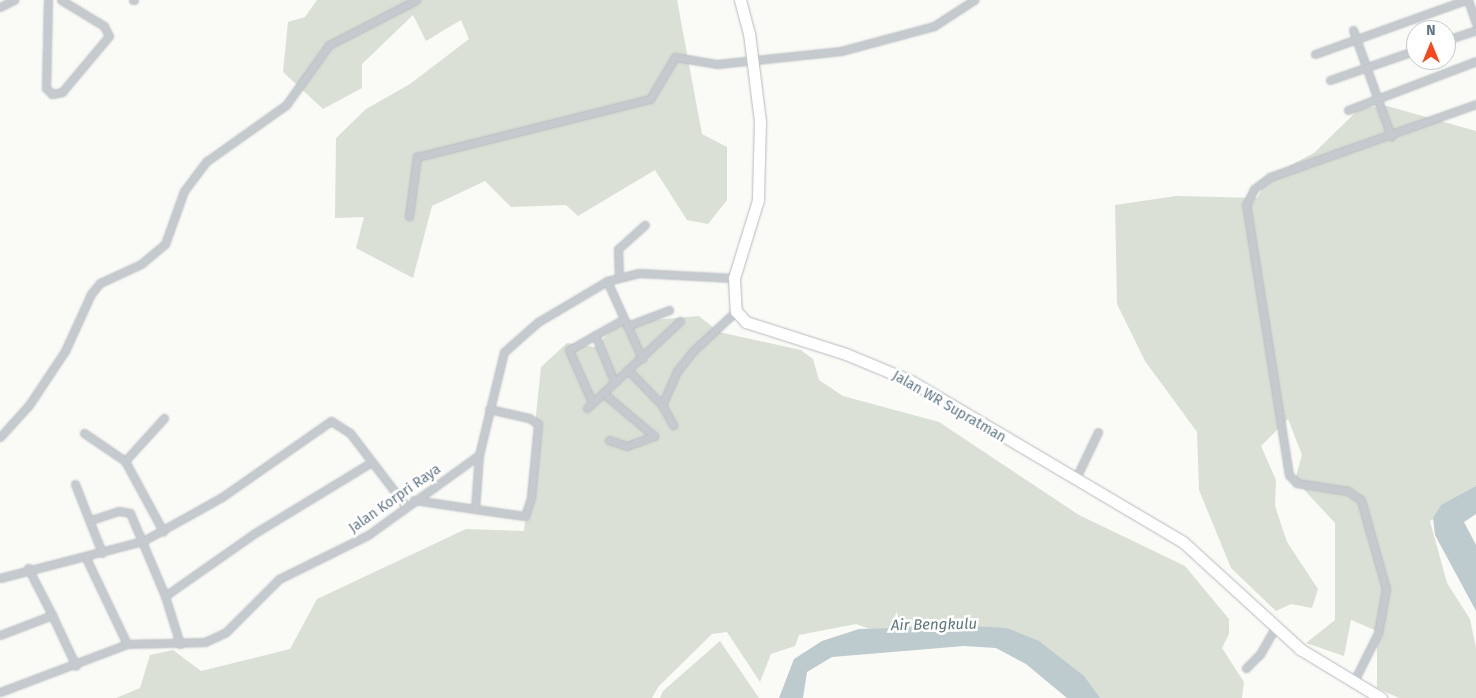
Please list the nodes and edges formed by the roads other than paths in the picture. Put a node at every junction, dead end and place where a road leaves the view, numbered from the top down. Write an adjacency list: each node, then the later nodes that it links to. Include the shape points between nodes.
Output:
1 (14, 0): 8 (street)
2 (48, 0): 3 (street, via 46,88 52,94 62,92 109,36 104,26)
3 (62, 0)
4 (416, 0): 44 (street, via 329,45 280,111 207,161 184,191 165,244 141,264 95,289 83,304 65,350 30,405)
5 (740, 0): 17 (highway)
6 (974, 0): 17 (street, via 934,26 905,37)
7 (1467, 0): 9 (street); 13 (street)
8 (0, 6)
9 (1476, 23)
10 (1352, 30): 13 (street)
11 (1476, 30): 12 (street)
12 (1456, 37)
13 (1356, 39): 14 (street); 18 (street)
14 (1315, 54)
15 (1406, 54): 18 (street)
16 (1476, 61): 20 (street)
17 (752, 62): 24 (street, via 716,64 676,58 650,99 417,157); 27 (highway, via 760,121 759,182 754,218)
18 (1368, 67): 19 (street); 20 (street)
19 (1330, 80)
20 (1378, 98): 22 (street); 23 (street)
21 (1476, 104): 23 (street)
22 (1348, 110)
23 (1391, 136): 69 (street, via 1270,177 1254,189 1246,205 1289,475 1298,483 1348,491 1361,500 1386,589 1378,632)
24 (409, 216)
25 (645, 225): 26 (street, via 618,249)
26 (619, 276): 27 (street, via 639,273); 28 (street)
27 (734, 278): 30 (highway)
28 (607, 281): 32 (street); 39 (street, via 538,322 504,352)
29 (670, 310): 32 (street)
30 (736, 311): 38 (street, via 692,351 677,371); 49 (highway, Jalan WR Supratman, via 754,327 846,354 912,381)
31 (680, 321): 34 (street)
32 (625, 322): 33 (street); 34 (street)
33 (595, 335): 36 (street); 37 (street, via 569,351 589,405)
34 (642, 358): 35 (street)
35 (628, 370): 36 (street); 38 (street)
36 (614, 381): 37 (street)
37 (603, 393): 45 (street, via 654,436 627,446)
38 (662, 405): 41 (street)
39 (489, 409): 46 (street); 53 (street, via 529,418 538,424 531,497 523,516)
40 (164, 418): 47 (street)
41 (673, 425)
42 (1098, 432): 49 (street)
43 (84, 433): 47 (street)
44 (0, 437)
45 (610, 440)
46 (479, 455): 51 (street, Jalan Korpri Raya); 53 (street)
47 (125, 461): 55 (street)
48 (372, 462): 52 (street); 55 (street, via 343,425 331,421 222,497); 61 (street, via 255,533)
49 (1074, 481): 63 (highway, Jalan WR Supratman, via 1183,542)
50 (75, 484): 54 (street)
51 (414, 500): 52 (street, Jalan Korpri Raya); 53 (street)
52 (405, 504): 66 (street, Jalan Korpri Raya, via 349,546 279,580 216,638)
53 (476, 509)
54 (91, 520): 56 (street, via 125,511); 57 (street)
55 (163, 531): 56 (street)
56 (143, 541): 57 (street); 61 (street)
57 (102, 553): 58 (street)
58 (86, 558): 59 (street); 65 (street)
59 (28, 568): 60 (street); 62 (street)
60 (0, 578)
61 (165, 596): 66 (street)
62 (52, 615): 64 (street); 67 (street)
63 (1276, 626): 68 (street, via 1260,654); 69 (highway, Jalan WR Supratman, via 1313,659)
64 (0, 635)
65 (127, 644): 66 (street, Jalan Korpri Raya); 67 (street, Jalan Korpri Raya)
66 (180, 644)
67 (76, 666): 70 (street, Jalan Korpri Raya)
68 (1246, 668)
69 (1353, 683): 71 (highway, Jalan WR Supratman)
70 (0, 692)
71 (1380, 698)

